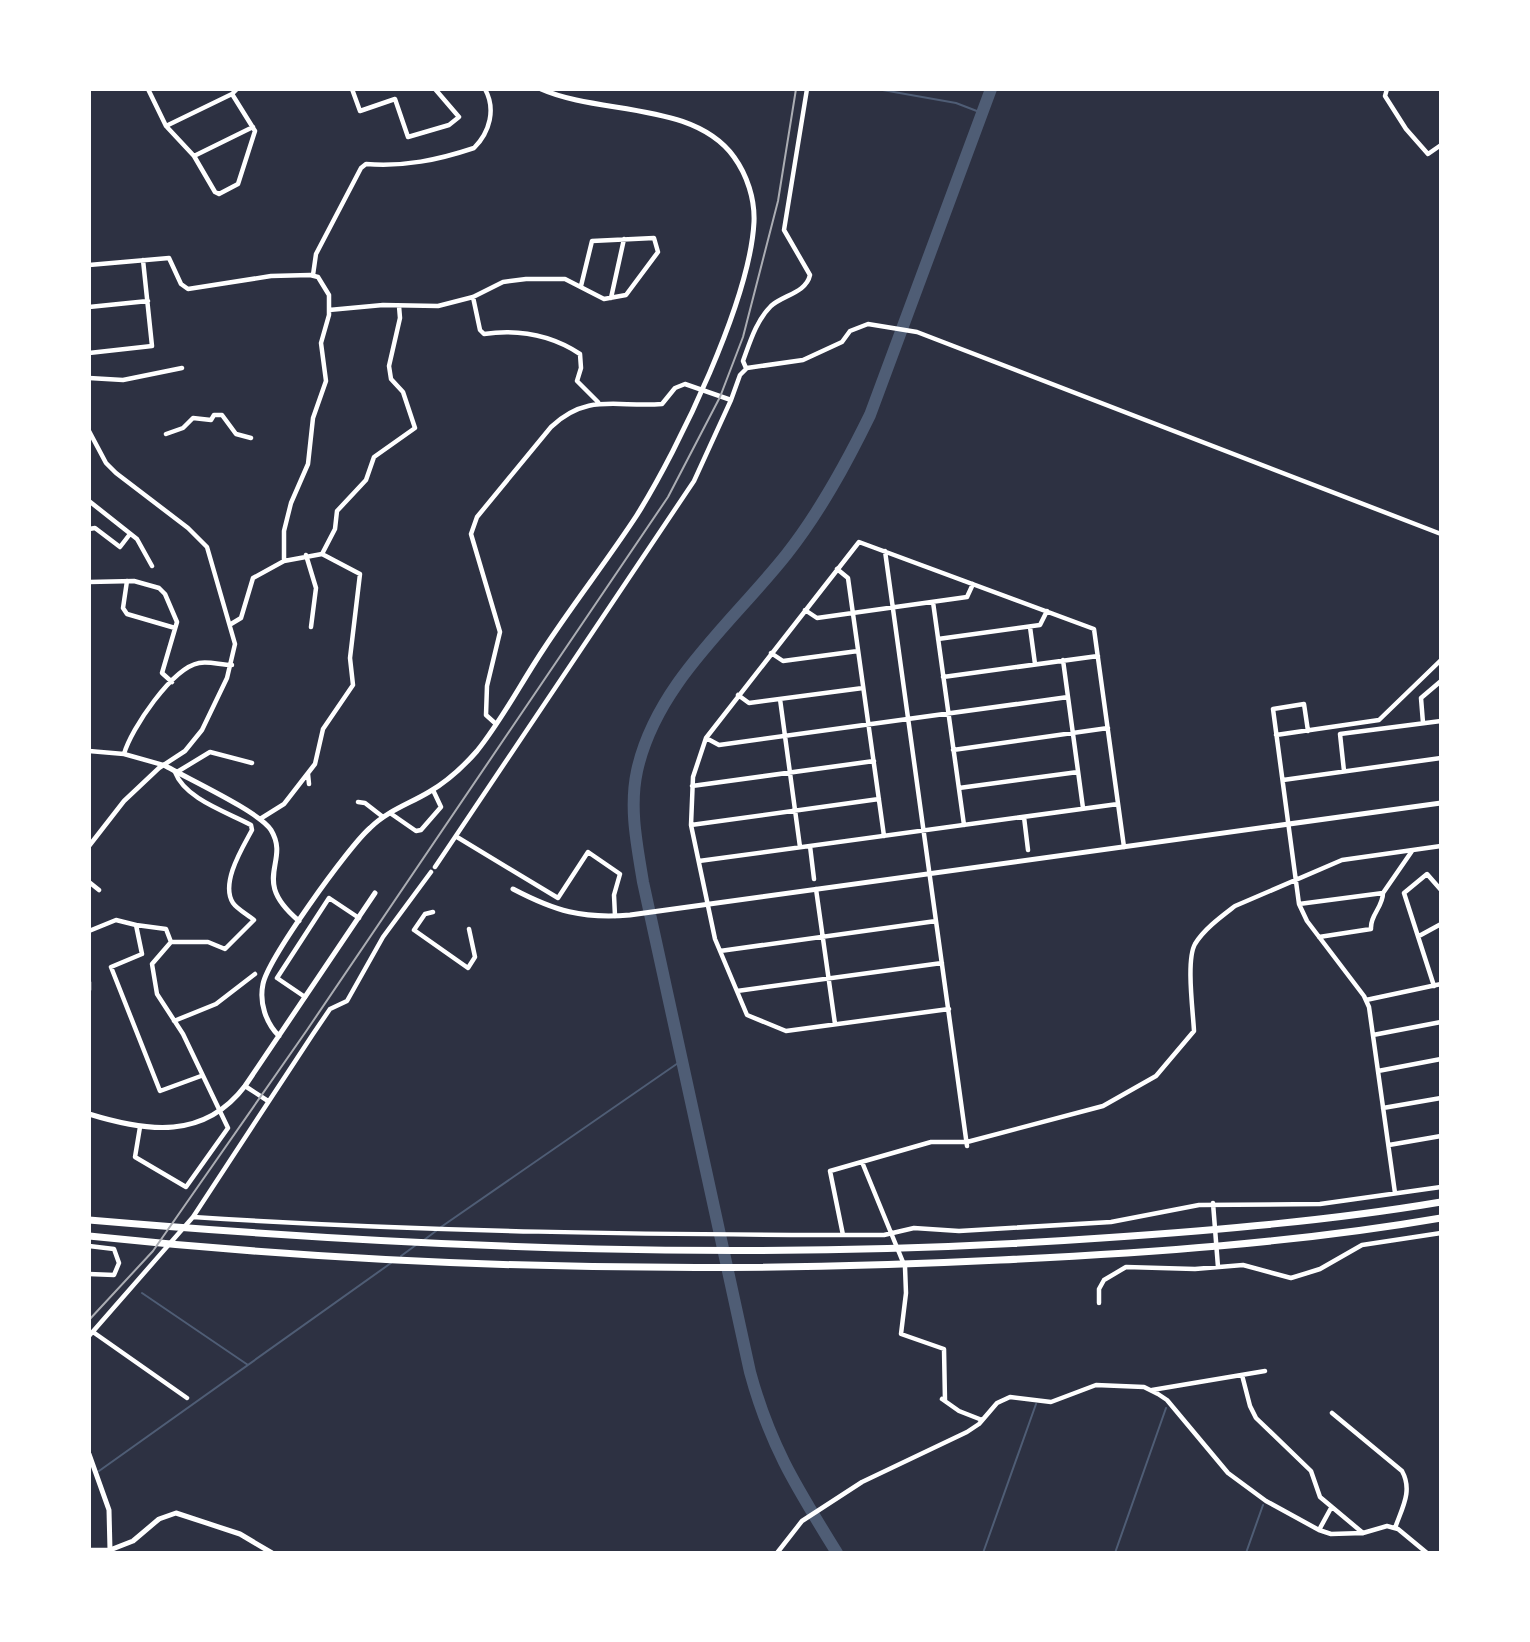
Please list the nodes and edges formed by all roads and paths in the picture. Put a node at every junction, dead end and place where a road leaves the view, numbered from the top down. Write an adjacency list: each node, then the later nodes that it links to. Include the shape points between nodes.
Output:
1 (352, 89): 2 (street, via 359,111 395,99 408,137 449,125 459,117)
2 (435, 89)
3 (485, 89): 16 (street, via 490,123 474,148 432,161 361,168 316,254)
4 (541, 89): 28 (street, via 598,105 679,119 715,137 745,176 754,220 751,246 729,322)
5 (807, 89): 26 (street, via 783,230 810,275 806,285 781,298 764,314 743,361)
6 (1387, 89): 11 (street, via 1385,96 1405,129 1428,154)
7 (150, 90): 9 (street)
8 (235, 92): 9 (street); 10 (street)
9 (166, 126): 12 (street)
10 (253, 127): 12 (street); 12 (street, via 256,131 238,184 219,194)
11 (1441, 145)
12 (194, 156)
13 (624, 239): 17 (street, via 592,240); 19 (street); 19 (street, via 654,238 658,252 626,295)
14 (144, 260): 15 (street); 16 (street, via 169,258 181,284 194,290 271,276); 20 (street)
15 (89, 265)
16 (313, 275): 23 (street, via 327,290)
17 (581, 286): 18 (street, via 565,279 513,280); 19 (street, via 604,299)
18 (472, 297): 21 (street, via 438,306); 30 (street, via 484,334 512,331 559,341 580,354 577,380)
19 (611, 298)
20 (148, 301): 22 (street); 24 (street, via 150,348)
21 (399, 306): 23 (street); 39 (street, via 389,366 415,428 374,457 366,480 337,511 335,529)
22 (89, 307)
23 (330, 310): 41 (street, via 321,343 326,381 313,418 308,464 284,531)
24 (89, 353)
25 (182, 368): 27 (street, via 122,380)
26 (747, 368): 29 (street); 37 (street, via 803,360 842,342 850,331 878,323 918,332)
27 (89, 378)
28 (701, 388): 29 (street); 30 (street, via 680,385 662,404); 74 (street, via 638,514)
29 (731, 400): 115 (street, via 694,481)
30 (598, 402): 74 (street, via 565,415 551,427 477,517 471,534 500,632 487,686 486,715)
31 (90, 435): 52 (street, via 106,463 129,486 188,528 206,547)
32 (166, 435): 33 (street, via 192,418 211,420 222,415 236,434)
33 (251, 438)
34 (89, 501): 36 (street)
35 (89, 528): 36 (street, via 120,547)
36 (130, 534): 42 (street)
37 (1441, 534)
38 (885, 551): 43 (street, via 859,542); 46 (street); 48 (street)
39 (322, 554): 40 (street); 94 (street, via 360,574 350,658 355,675 323,729 315,764)
40 (306, 555): 41 (street); 54 (street, via 316,588)
41 (284, 561): 52 (street, via 253,578 241,618)
42 (152, 566)
43 (837, 569): 49 (street); 51 (street, via 848,578)
44 (127, 581): 45 (street); 55 (street, via 159,588 176,618); 55 (street, via 127,614)
45 (89, 582)
46 (973, 584): 47 (street, via 967,597); 50 (street)
47 (933, 602): 48 (street); 56 (street)
48 (893, 608): 51 (street); 72 (street)
49 (805, 610): 51 (street, via 817,618); 58 (street)
50 (1046, 611): 53 (street, via 1040,625); 59 (street, via 1094,629)
51 (853, 613): 57 (street)
52 (231, 624): 63 (street, via 235,644)
53 (1030, 626): 56 (street); 62 (street)
54 (311, 627)
55 (175, 628): 66 (street, via 162,673)
56 (938, 639): 64 (street)
57 (858, 651): 58 (street, via 783,661); 67 (street)
58 (771, 653): 68 (street)
59 (1098, 656): 60 (street); 77 (street)
60 (1063, 660): 62 (street); 69 (street)
61 (1441, 660): 78 (street, via 1379,720)
62 (1035, 664): 64 (street)
63 (232, 665): 66 (street, via 197,663); 89 (street, via 202,730 185,751)
64 (943, 677): 71 (street)
65 (1441, 681): 75 (street, via 1421,698)
66 (172, 682): 85 (street, via 132,732)
67 (863, 688): 70 (street); 76 (street)
68 (738, 695): 70 (street, via 749,703); 82 (street)
69 (1068, 697): 71 (street); 79 (street)
70 (780, 699): 81 (street)
71 (948, 713): 72 (street); 83 (street)
72 (908, 719): 76 (street); 113 (street)
73 (1441, 721): 75 (street)
74 (496, 723): 99 (street, via 460,770)
75 (1423, 723): 90 (street, via 1340,734)
76 (869, 724): 81 (street); 87 (street)
77 (1108, 728): 79 (street); 103 (street)
78 (1308, 730): 80 (street); 80 (street, via 1304,704 1273,709)
79 (1073, 733): 83 (street); 93 (street)
80 (1276, 735): 95 (street)
81 (785, 736): 82 (street, via 719,745); 92 (street)
82 (706, 738): 97 (street)
83 (953, 750): 98 (street)
84 (89, 751): 85 (street)
85 (124, 754): 89 (street)
86 (1441, 758): 90 (street)
87 (874, 761): 92 (street); 100 (street)
88 (252, 763): 91 (street, via 211,752)
89 (164, 765): 91 (street); 116 (street, via 124,801)
90 (1344, 771): 95 (street)
91 (176, 772): 109 (street); 148 (street, via 191,793 251,825 230,896 233,904 254,920 225,949 208,943)
92 (790, 772): 97 (street); 105 (street)
93 (1078, 772): 98 (street); 104 (street)
94 (308, 773): 96 (street); 109 (street, via 284,804)
95 (1283, 780): 110 (street)
96 (309, 784)
97 (692, 786): 111 (street)
98 (958, 788): 112 (street)
99 (432, 790): 106 (street); 106 (street, via 441,807 421,830)
100 (879, 799): 105 (street); 114 (street)
101 (358, 802): 107 (street)
102 (1441, 803): 110 (street)
103 (1118, 804): 104 (street); 120 (street)
104 (1083, 808): 108 (street)
105 (795, 810): 111 (street); 119 (street)
106 (390, 813): 107 (street)
107 (383, 817): 139 (street, via 354,846)
108 (1024, 817): 112 (street); 121 (street)
109 (260, 819): 139 (street, via 277,846 271,882 281,903)
110 (1289, 824): 120 (street); 126 (street)
111 (691, 825): 123 (street)
112 (964, 825): 113 (street)
113 (924, 830): 114 (street); 124 (street)
114 (884, 836): 117 (street)
115 (457, 837): 137 (street, via 558,898 588,852 620,874); 171 (street, via 383,937 347,1001 330,1009)
116 (89, 846)
117 (810, 846): 119 (street); 125 (street)
118 (1441, 846): 122 (street)
119 (800, 847): 123 (street)
120 (1124, 847): 124 (street)
121 (1028, 850)
122 (1413, 850): 126 (street, via 1342,860); 133 (street)
123 (699, 861): 134 (street)
124 (930, 873): 129 (street); 140 (street)
125 (814, 879)
126 (1296, 881): 135 (street); 177 (street, via 1235,906 1194,945 1194,1031 1156,1076 1103,1106)
127 (89, 882): 130 (street)
128 (513, 889): 137 (street, via 562,912)
129 (816, 889): 134 (street); 146 (street)
130 (99, 890)
131 (1441, 890): 145 (street, via 1427,874 1404,893)
132 (375, 893): 138 (street)
133 (1383, 893): 135 (street); 147 (street, via 1370,920 1371,929)
134 (709, 903): 137 (street); 149 (street)
135 (1299, 904): 147 (street)
136 (433, 912): 143 (street, via 425,914 414,930 468,968 475,957)
137 (615, 916)
138 (359, 918): 158 (street); 158 (street, via 329,898 276,978)
139 (299, 921): 165 (street, via 263,985 263,1009)
140 (936, 921): 146 (street); 150 (street)
141 (1441, 924): 145 (street)
142 (135, 925): 144 (street, via 116,920); 148 (street, via 166,929); 168 (street, via 142,954 111,967 160,1091)
143 (469, 929)
144 (89, 931)
145 (1419, 936): 155 (street)
146 (822, 937): 149 (street); 152 (street)
147 (1319, 937): 159 (street)
148 (171, 942): 161 (street, via 152,964 157,994)
149 (720, 951): 157 (street)
150 (942, 963): 152 (street); 160 (street)
151 (255, 974): 161 (street, via 216,1004)
152 (828, 978): 157 (street); 163 (street)
153 (89, 982): 156 (street)
154 (1441, 984): 155 (street)
155 (1434, 986): 159 (street)
156 (89, 990)
157 (737, 991): 163 (street, via 747,1015 786,1031)
158 (306, 998): 165 (street)
159 (1366, 1000): 164 (street)
160 (948, 1009): 163 (street); 177 (street)
161 (174, 1021): 168 (street)
162 (1441, 1022): 164 (street)
163 (835, 1024)
164 (1373, 1035): 167 (street)
165 (279, 1036): 169 (street)
166 (1441, 1059): 167 (street)
167 (1378, 1071): 172 (street)
168 (201, 1076): 173 (street)
169 (245, 1086): 171 (street); 173 (street)
170 (1441, 1098): 172 (street)
171 (268, 1101): 184 (street)
172 (1383, 1108): 178 (street)
173 (220, 1111): 175 (street, via 190,1126); 175 (street, via 228,1128 186,1187 135,1157)
174 (89, 1114): 175 (street)
175 (140, 1128)
176 (1441, 1136): 178 (street)
177 (967, 1144): 179 (street, via 931,1142)
178 (1388, 1145): 181 (street)
179 (862, 1162): 187 (street); 189 (street, via 830,1171)
180 (1441, 1186): 181 (street)
181 (1395, 1193): 183 (street, via 1320,1204)
182 (1441, 1202): 186 (highway, via 1217,1230 916,1248 558,1250 302,1238)
183 (1213, 1203): 187 (street, via 1111,1222 959,1231 914,1228); 192 (street)
184 (193, 1217): 189 (street, via 372,1228); 195 (street)
185 (1441, 1218): 190 (highway, via 1280,1240 913,1264 563,1266 290,1254)
186 (89, 1220)
187 (893, 1233): 189 (street); 201 (street, via 906,1276 901,1334 944,1349 944,1400)
188 (1441, 1233): 192 (street, via 1362,1245 1320,1269 1291,1278 1243,1265)
189 (843, 1235)
190 (89, 1236)
191 (89, 1246): 193 (street, via 114,1249 119,1263 114,1275)
192 (1218, 1267): 194 (street, via 1126,1267 1104,1279)
193 (89, 1274)
194 (1099, 1303)
195 (91, 1334): 199 (street)
196 (1265, 1371): 197 (street)
197 (1242, 1375): 198 (street); 203 (street, via 1256,1418 1311,1471 1320,1497)
198 (1151, 1390): 201 (street, via 1096,1385 1051,1402 1010,1397 997,1403); 205 (street, via 1167,1400 1240,1483)
199 (187, 1398)
200 (1332, 1413): 204 (street, via 1402,1471 1408,1483 1407,1497)
201 (982, 1420): 210 (street, via 967,1432 853,1488 802,1521)
202 (89, 1454): 208 (street, via 109,1510)
203 (1331, 1508): 205 (street); 206 (street)
204 (1395, 1528): 206 (street); 211 (street)
205 (1318, 1530): 206 (street)
206 (1363, 1533)
207 (89, 1550): 208 (street)
208 (109, 1551): 209 (street, via 176,1513 240,1534)
209 (272, 1553)
210 (778, 1553)
211 (1427, 1553)

